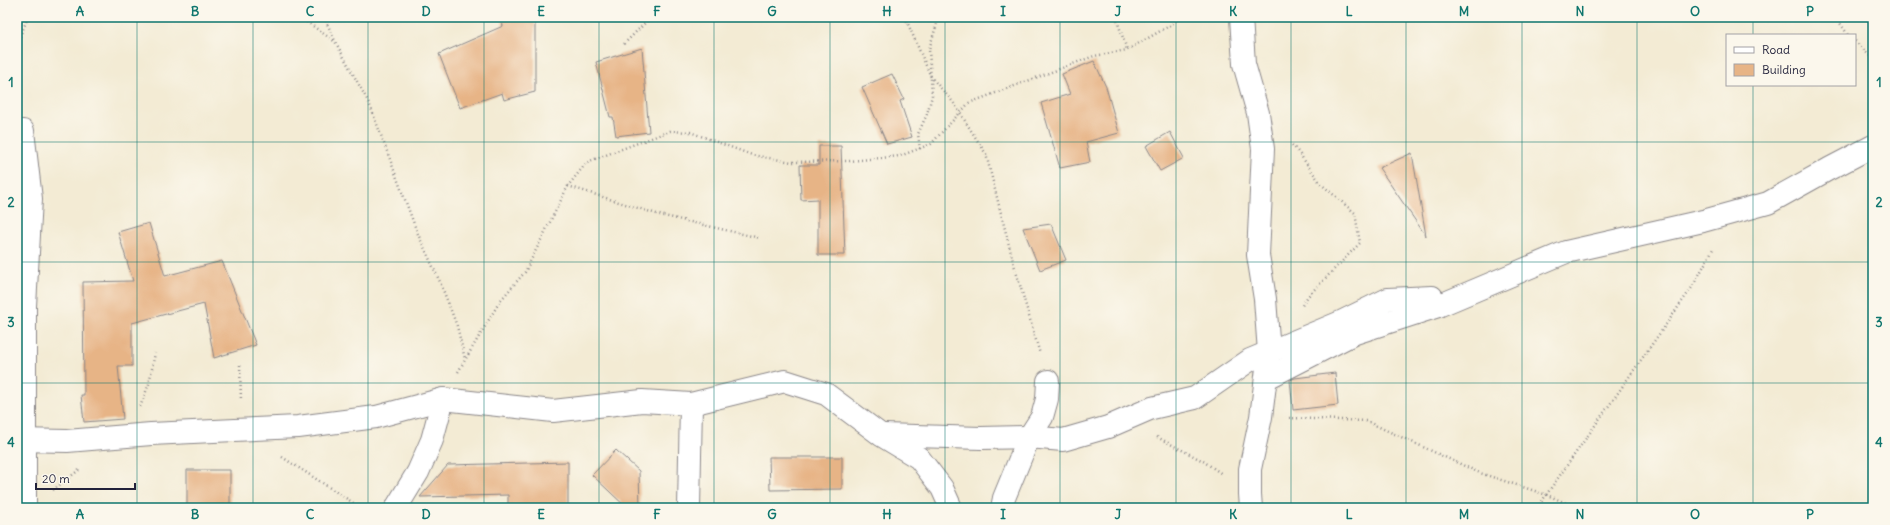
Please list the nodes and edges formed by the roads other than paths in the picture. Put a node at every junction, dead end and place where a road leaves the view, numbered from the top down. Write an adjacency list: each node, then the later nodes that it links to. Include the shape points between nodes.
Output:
1 (1241, 17): 5 (street, via 1244,64 1258,113 1263,149 1258,255)
2 (23, 132): 12 (street, via 31,199)
3 (1873, 146): 4 (street, via 1768,203 1566,252)
4 (1438, 306): 5 (street, via 1432,297 1388,299); 6 (street, via 1355,333)
5 (1270, 352): 6 (street); 11 (street, via 1250,360 1195,398 1152,408 1108,427 1063,440)
6 (1267, 378): 18 (street, via 1250,470)
7 (1048, 381): 11 (street, via 1042,417)
8 (443, 399): 9 (street, via 553,411 642,402); 12 (street, via 376,417 298,427 66,441); 14 (street, via 432,440 421,466)
9 (691, 404): 10 (street, via 785,381 826,394); 15 (street)
10 (881, 436): 11 (street); 16 (street, via 919,458 942,488)
11 (1029, 437): 17 (street)
12 (21, 440): 13 (street)
13 (25, 508)
14 (396, 508)
15 (689, 508)
16 (951, 508)
17 (1002, 508)
18 (1251, 508)

